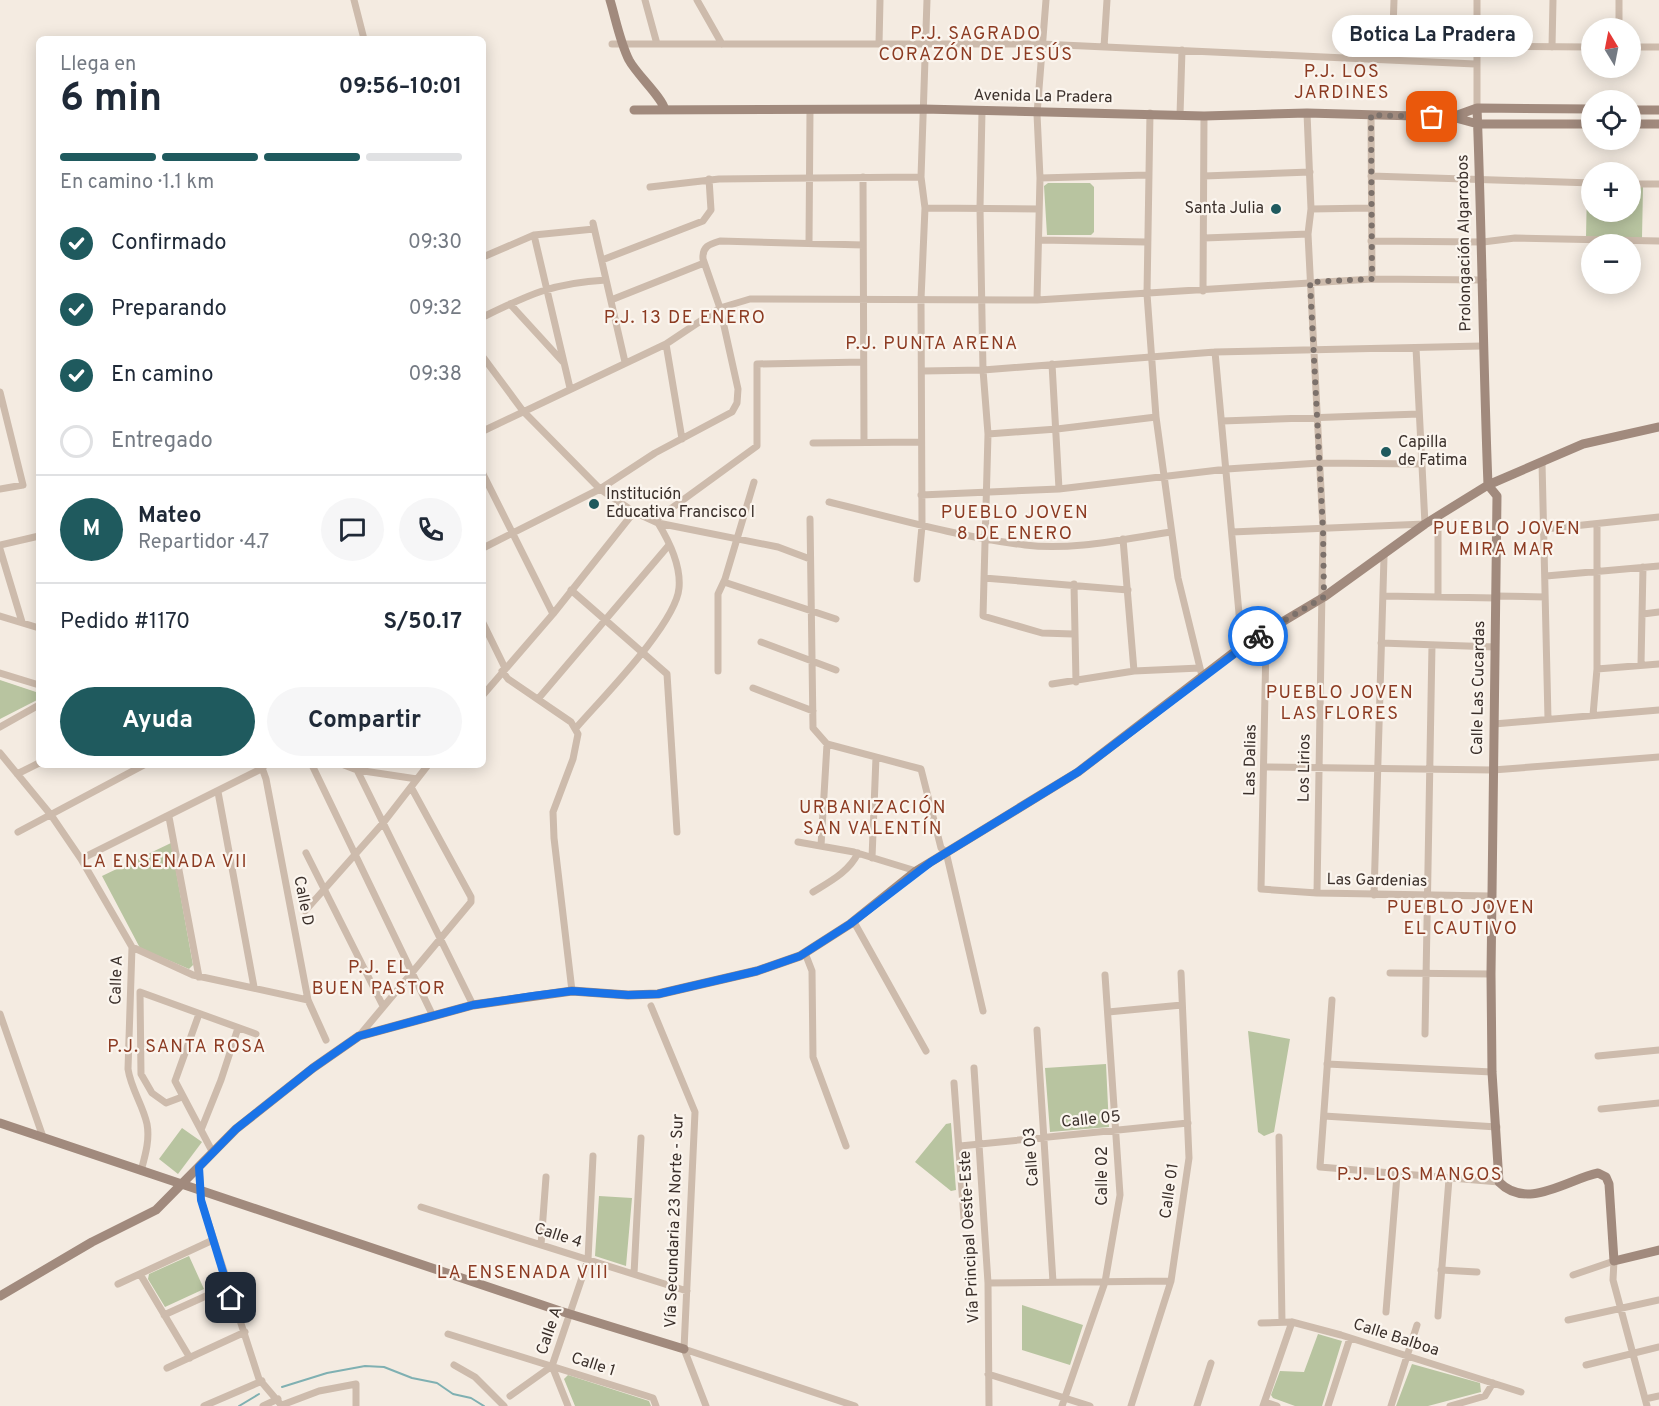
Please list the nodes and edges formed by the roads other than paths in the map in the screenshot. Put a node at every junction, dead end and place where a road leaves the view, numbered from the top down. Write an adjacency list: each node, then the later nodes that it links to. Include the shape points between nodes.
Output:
1 (354, 0): 14 (street)
2 (610, 0): 16 (street)
3 (645, 0): 17 (street)
4 (697, 0): 18 (street)
5 (880, 0): 19 (street)
6 (927, 0): 20 (street)
7 (1046, 0): 21 (street)
8 (1107, 0): 25 (street)
9 (1394, 0): 29 (street)
10 (1478, 0): 22 (street, Prolongación Algarrobos)
11 (1553, 0): 26 (street)
12 (1619, 0): 13 (street)
13 (1619, 18)
14 (363, 36)
15 (612, 44): 16 (street)
16 (623, 44): 17 (street); 34 (street)
17 (657, 44): 18 (street)
18 (722, 44): 19 (street)
19 (879, 44): 20 (street)
20 (927, 44): 21 (street); 32 (street)
21 (1041, 44): 25 (street); 42 (street)
22 (1477, 46): 26 (street); 30 (street, Prolongación Algarrobos)
23 (1581, 46): 26 (street)
24 (1641, 46): 27 (street)
25 (1104, 47): 28 (street)
26 (1552, 47)
27 (1659, 47)
28 (1182, 50): 29 (street); 43 (street)
29 (1392, 58): 30 (street)
30 (1475, 64): 31 (street, Prolongación Algarrobos)
31 (1477, 108): 36 (street, Avenida La Pradera); 46 (street, Avenida La Pradera); 47 (street, Prolongación Algarrobos)
32 (922, 109): 35 (street, Avenida La Pradera); 39 (street, Avenida La Pradera); 56 (street)
33 (634, 110): 34 (street, Avenida La Pradera)
34 (665, 110): 35 (street, Avenida La Pradera)
35 (810, 110): 57 (street)
36 (1581, 110)
37 (1641, 110): 38 (street)
38 (1659, 110)
39 (982, 111): 42 (street, Avenida La Pradera); 66 (street)
40 (1150, 113): 42 (street, Avenida La Pradera); 43 (street, Avenida La Pradera); 52 (street)
41 (1307, 113): 44 (street, Avenida La Pradera); 45 (street, Avenida La Pradera); 51 (street, Los Lirios)
42 (1037, 114): 58 (street)
43 (1180, 115): 45 (street, Avenida La Pradera)
44 (1371, 115): 46 (street, Avenida La Pradera); 54 (street)
45 (1204, 116): 53 (street)
46 (1452, 117): 47 (street, Avenida La Pradera)
47 (1478, 124): 48 (street, Avenida La Pradera); 60 (street, Prolongación Algarrobos)
48 (1581, 124)
49 (1641, 124): 50 (street)
50 (1659, 124)
51 (1310, 172): 53 (street); 67 (street, Los Lirios)
52 (1147, 175): 58 (street); 76 (street)
53 (1204, 176): 72 (street)
54 (1371, 176): 60 (street); 68 (street)
55 (862, 177): 56 (street); 57 (street); 79 (street)
56 (921, 177): 65 (street)
57 (808, 178): 59 (street); 78 (street)
58 (1040, 178): 69 (street)
59 (709, 179): 64 (street); 81 (street, via 711,210 703,220)
60 (1480, 180): 61 (street); 77 (street, Prolongación Algarrobos)
61 (1581, 183)
62 (1641, 184): 63 (street)
63 (1659, 184)
64 (650, 187)
65 (925, 208): 66 (street); 91 (street)
66 (980, 208): 69 (street); 92 (street)
67 (1311, 208): 68 (street); 70 (street, Los Lirios)
68 (1371, 208): 74 (street)
69 (1039, 209): 73 (street)
70 (1308, 234): 72 (street); 86 (street, Los Lirios)
71 (534, 236): 80 (street); 81 (street, via 594,226); 87 (street)
72 (1204, 238): 88 (street)
73 (1040, 240): 76 (street); 94 (street)
74 (1371, 241): 77 (street); 83 (street)
75 (1659, 241): 77 (street, via 1515,238)
76 (1146, 242): 89 (street)
77 (1483, 242): 85 (street, Prolongación Algarrobos)
78 (809, 243): 79 (street); 82 (street, via 720,241 705,248)
79 (863, 244): 90 (street)
80 (486, 256)
81 (602, 260): 84 (street)
82 (704, 262): 93 (street); 96 (street)
83 (1372, 279): 85 (street); 86 (street)
84 (606, 280): 87 (street); 93 (street)
85 (1483, 280): 99 (street, Prolongación Algarrobos)
86 (1310, 282): 88 (street); 100 (street, Los Lirios)
87 (545, 288): 95 (street); 107 (street)
88 (1203, 291): 89 (street)
89 (1147, 294): 94 (street); 103 (street)
90 (863, 299): 91 (street); 96 (street, via 750,299); 106 (street)
91 (921, 299): 92 (street); 109 (street)
92 (983, 299): 94 (street); 110 (street)
93 (611, 300): 105 (street)
94 (1037, 300)
95 (510, 304): 97 (street); 107 (street)
96 (720, 308): 98 (street); 122 (street, via 738,389 737,403 728,416)
97 (486, 316)
98 (666, 344): 105 (street); 122 (street)
99 (1482, 346): 101 (street); 133 (street, Prolongación Algarrobos)
100 (1313, 348): 101 (street); 102 (street); 116 (street, Los Lirios)
101 (1416, 348): 114 (street)
102 (1215, 352): 103 (street); 117 (street)
103 (1151, 357): 108 (street); 115 (street)
104 (486, 361): 113 (street)
105 (625, 362): 111 (street)
106 (863, 362): 123 (street); 144 (street, via 757,364 757,446)
107 (564, 364): 111 (street)
108 (1052, 364): 110 (street); 119 (street)
109 (923, 370): 110 (street); 124 (street)
110 (983, 370): 121 (street)
111 (570, 388): 113 (street)
112 (0, 392): 134 (street, via 23,484)
113 (523, 411): 120 (street); 135 (street)
114 (1419, 414): 116 (street); 128 (street)
115 (1156, 417): 119 (street); 130 (street)
116 (1317, 418): 117 (street); 127 (street, Los Lirios)
117 (1222, 421): 129 (street)
118 (1659, 427): 126 (street, via 1583,444)
119 (1057, 429): 121 (street); 136 (street)
120 (486, 430)
121 (988, 434): 137 (street)
122 (682, 439): 135 (street)
123 (864, 442): 124 (street); 125 (street)
124 (921, 442): 138 (street)
125 (813, 443)
126 (1542, 462): 133 (street); 148 (street)
127 (1319, 463): 128 (street); 129 (street); 149 (street, Los Lirios)
128 (1422, 464): 145 (street)
129 (1227, 469): 130 (street); 151 (street)
130 (1165, 478): 136 (street); 150 (street)
131 (486, 480): 152 (street)
132 (754, 482): 156 (street)
133 (1488, 485): 141 (street); 175 (street, Calle Las Cucardas, via 1497,496)
134 (0, 489)
135 (600, 489): 140 (street); 152 (street)
136 (1059, 489): 137 (street)
137 (987, 492): 138 (street); 154 (street)
138 (921, 495): 147 (street)
139 (829, 502): 147 (street)
140 (634, 512): 144 (street); 170 (street)
141 (1438, 517): 145 (street); 174 (street)
142 (1659, 517): 146 (street)
143 (810, 519): 161 (street)
144 (656, 522): 156 (street); 157 (street)
145 (1425, 524): 149 (street); 160 (street)
146 (1597, 524): 148 (street); 164 (street)
147 (922, 526): 154 (street); 167 (street)
148 (1545, 529): 165 (street)
149 (1323, 530): 151 (street); 173 (street, Los Lirios)
150 (1171, 532): 155 (street); 203 (street)
151 (1232, 532): 192 (street)
152 (513, 533): 158 (street); 179 (street)
153 (36, 537): 159 (street)
154 (985, 538): 155 (street, via 1027,546); 166 (street)
155 (1123, 539): 171 (street)
156 (736, 541): 161 (street, via 778,548); 168 (street)
157 (669, 545): 183 (street); 194 (street, via 677,571 677,600)
158 (486, 546)
159 (0, 547): 184 (street)
160 (1383, 557): 172 (street); 173 (street)
161 (810, 559): 177 (street)
162 (1659, 566): 163 (street)
163 (1643, 567): 164 (street); 180 (street)
164 (1598, 572): 165 (street); 199 (street)
165 (1545, 576): 176 (street)
166 (984, 578): 169 (street); 187 (street, via 983,616 1042,633)
167 (917, 579)
168 (724, 582): 177 (street); 201 (street, via 718,594)
169 (1074, 584): 171 (street); 187 (street)
170 (571, 590): 179 (street); 183 (street)
171 (1128, 590): 202 (street)
172 (1383, 596): 174 (street); 190 (street)
173 (1324, 597): 188 (street); 225 (street, Los Lirios)
174 (1438, 597): 175 (street)
175 (1496, 597): 176 (street); 193 (street, Calle Las Cucardas)
176 (1545, 597): 215 (street)
177 (812, 610): 182 (street); 195 (street)
178 (1659, 612): 180 (street)
179 (553, 614): 198 (street)
180 (1643, 614): 196 (street)
181 (0, 616): 184 (street)
182 (836, 619)
183 (606, 620): 194 (street); 210 (street)
184 (22, 622): 185 (street)
185 (36, 627)
186 (486, 629): 198 (street)
187 (1073, 634): 205 (street)
188 (1257, 636): 192 (street); 224 (street, Las Dalias, via 1266,645)
189 (761, 642): 195 (street)
190 (1381, 644): 191 (street); 232 (street)
191 (1432, 645): 193 (street); 233 (street)
192 (1242, 646): 203 (street)
193 (1495, 647): 216 (street, Calle Las Cucardas)
194 (644, 652): 218 (street); 244 (street, via 667,676)
195 (812, 661): 200 (street); 213 (street)
196 (1641, 664): 197 (street); 199 (street)
197 (1659, 664)
198 (504, 669): 209 (street); 210 (street, via 508,679)
199 (1597, 669): 214 (street)
200 (836, 670)
201 (718, 671)
202 (1134, 671): 203 (street); 205 (street)
203 (1201, 672): 247 (street, via 1078,772)
204 (0, 673): 206 (street)
205 (1076, 682): 207 (street)
206 (36, 684)
207 (1052, 684)
208 (753, 688): 213 (street)
209 (486, 691)
210 (538, 699): 218 (street)
211 (36, 707): 217 (street)
212 (1659, 710): 214 (street)
213 (813, 711): 219 (street, via 813,728)
214 (1593, 715): 215 (street)
215 (1548, 719): 216 (street)
216 (1494, 724): 235 (street, Calle Las Cucardas)
217 (0, 728)
218 (576, 728): 274 (street, via 577,744 553,812)
219 (827, 744): 221 (street); 246 (street)
220 (0, 753): 236 (street, Calle A)
221 (876, 757): 247 (street, via 921,769 941,848); 251 (street)
222 (1659, 757): 235 (street)
223 (36, 764): 236 (street)
224 (1264, 767): 225 (street); 255 (street, Las Dalias)
225 (1318, 767): 232 (street); 257 (street, Los Lirios)
226 (138, 768): 240 (street)
227 (260, 768): 239 (street)
228 (262, 768): 275 (street, Calle D)
229 (313, 768): 250 (street)
230 (352, 768): 234 (street)
231 (426, 768): 237 (street)
232 (1377, 768): 233 (street); 258 (street)
233 (1430, 768): 235 (street); 259 (street)
234 (357, 770): 237 (street); 242 (street)
235 (1493, 770): 260 (street, Calle Las Cucardas)
236 (17, 774): 240 (street, Calle A)
237 (417, 779): 238 (street)
238 (411, 787): 242 (street); 263 (street, via 471,897)
239 (218, 792): 241 (street); 273 (street)
240 (51, 815): 243 (street); 252 (street, Calle A)
241 (169, 817): 252 (street); 272 (street)
242 (382, 823): 250 (street); 263 (street)
243 (18, 831)
244 (676, 832)
245 (798, 842): 246 (street)
246 (821, 846): 249 (street)
247 (946, 852): 253 (street); 281 (street)
248 (306, 853): 254 (street)
249 (858, 853): 251 (street); 256 (street, via 836,878)
250 (355, 854): 254 (street); 266 (street)
251 (872, 858): 253 (street)
252 (81, 859): 264 (street, Calle A)
253 (916, 872): 262 (street)
254 (324, 889): 261 (street); 279 (street)
255 (1261, 889): 257 (street, Las Gardenias)
256 (813, 892)
257 (1317, 893): 258 (street, Las Gardenias)
258 (1374, 895): 259 (street, Las Gardenias)
259 (1429, 896): 260 (street, Las Gardenias); 269 (street)
260 (1491, 896): 270 (street, Calle Las Cucardas)
261 (304, 911)
262 (854, 922): 265 (street); 293 (street)
263 (440, 939): 266 (street); 277 (street)
264 (132, 947): 272 (street); 318 (street, Calle A, via 128,1069 147,1123 147,1149)
265 (805, 953): 274 (street, via 757,971 658,994); 313 (street, via 812,971 813,1057)
266 (413, 971): 279 (street); 285 (street)
267 (1181, 973): 278 (street, Calle 01)
268 (1390, 973): 269 (street)
269 (1425, 974): 270 (street); 289 (street)
270 (1491, 974): 297 (street, Calle Las Cucardas)
271 (1105, 975): 282 (street, Calle 02)
272 (199, 977): 273 (street)
273 (254, 987): 275 (street)
274 (572, 991): 277 (street)
275 (308, 1000): 291 (street, Calle D)
276 (1332, 1000): 295 (street)
277 (473, 1005): 285 (street)
278 (1182, 1005): 282 (street); 303 (street, Calle 01)
279 (383, 1006): 290 (street)
280 (651, 1006): 343 (street, Vía Secundaria 23 Norte - Sur, via 695,1112)
281 (983, 1011)
282 (1108, 1012): 307 (street, Calle 02)
283 (0, 1014): 308 (street)
284 (198, 1014): 286 (street); 299 (street, via 175,1081); 299 (street, via 140,992 141,1074 152,1093 166,1103)
285 (432, 1014): 290 (street)
286 (238, 1028): 288 (street); 306 (street)
287 (1036, 1030): 311 (street, Calle 03)
288 (256, 1034)
289 (1425, 1034)
290 (359, 1036): 315 (street, via 313,1068)
291 (326, 1040)
292 (1659, 1050): 294 (street)
293 (926, 1051)
294 (1598, 1056)
295 (1327, 1064): 297 (street); 302 (street)
296 (974, 1068): 312 (street, Vía Principal Oeste-Este)
297 (1492, 1072): 305 (street, Calle Las Cucardas)
298 (954, 1083): 314 (street, Vía Principal Oeste-Este)
299 (182, 1097): 306 (street)
300 (1659, 1103): 301 (street)
301 (1601, 1109)
302 (1323, 1116): 305 (street); 319 (street, via 1320,1167)
303 (1188, 1123): 307 (street, Calle 05); 337 (street, Calle 01, via 1189,1158)
304 (0, 1124): 308 (street)
305 (1497, 1127): 322 (street, Calle Las Cucardas)
306 (201, 1131): 315 (street)
307 (1116, 1132): 311 (street, Calle 05); 339 (street, Calle 02, via 1120,1195)
308 (44, 1137): 318 (street)
309 (1278, 1137): 352 (street)
310 (641, 1138): 335 (street)
311 (1045, 1138): 312 (street, Calle 05); 338 (street, Calle 03)
312 (980, 1144): 314 (street, Calle 05); 340 (street, Vía Principal Oeste-Este)
313 (846, 1146)
314 (960, 1146): 326 (street, Vía Principal Oeste-Este)
315 (213, 1151): 317 (street)
316 (593, 1156): 330 (street, Calle A)
317 (199, 1167): 323 (street); 324 (street)
318 (141, 1172): 323 (street)
319 (1397, 1175): 321 (street); 347 (street)
320 (546, 1177): 328 (street)
321 (1449, 1179): 322 (street); 332 (street)
322 (1499, 1182): 331 (street, via 1514,1194 1556,1190 1598,1173 1606,1177 1612,1206)
323 (180, 1186): 324 (street); 344 (street, via 156,1210)
324 (200, 1192): 327 (street); 348 (street)
325 (421, 1207): 328 (street, Calle 4)
326 (964, 1219)
327 (213, 1240): 334 (street); 342 (street)
328 (541, 1245): 330 (street, Calle 4)
329 (1659, 1250): 331 (street)
330 (588, 1260): 335 (street, Calle 4); 348 (street, Calle A)
331 (1614, 1261): 336 (street); 346 (street, via 1613,1280)
332 (1441, 1270): 333 (street); 350 (street)
333 (1477, 1272)
334 (140, 1274): 341 (street); 349 (street)
335 (634, 1274): 343 (street, Calle 4)
336 (1573, 1275)
337 (1171, 1281): 339 (street); 390 (street, Calle 01)
338 (1053, 1282): 339 (street); 340 (street)
339 (1105, 1282): 375 (street, Calle 02)
340 (988, 1283): 369 (street, Vía Principal Oeste-Este)
341 (118, 1284)
342 (228, 1286): 349 (street); 356 (street)
343 (687, 1291): 360 (street, Vía Secundaria 23 Norte - Sur)
344 (0, 1296)
345 (1659, 1300): 346 (street)
346 (1621, 1309): 351 (street); 361 (street)
347 (1386, 1312)
348 (570, 1314): 360 (street); 367 (street, Calle A)
349 (164, 1315): 363 (street)
350 (1437, 1316)
351 (1568, 1320)
352 (1282, 1322): 353 (street, Calle Balboa); 354 (street, Calle Balboa)
353 (1292, 1322): 358 (street, Calle Balboa); 378 (street)
354 (1261, 1323)
355 (1417, 1325): 362 (street)
356 (245, 1332): 363 (street); 370 (street)
357 (448, 1334): 367 (street, Calle 1)
358 (1350, 1338): 362 (street, Calle Balboa); 393 (street)
359 (1659, 1347): 361 (street)
360 (684, 1349): 385 (street, Vía Secundaria 23 Norte - Sur); 386 (street)
361 (1633, 1354): 366 (street); 377 (street)
362 (1407, 1356): 371 (street, Calle Balboa); 394 (street)
363 (190, 1358): 368 (street)
364 (1211, 1363): 391 (street)
365 (454, 1365): 382 (street, via 475,1377)
366 (1586, 1365)
367 (552, 1366): 373 (street); 383 (street, Calle A); 384 (street, Calle 1, via 653,1398)
368 (167, 1368)
369 (988, 1374): 375 (street); 387 (street, Vía Principal Oeste-Este)
370 (262, 1381): 376 (street); 379 (street)
371 (1493, 1383): 372 (street, Calle Balboa); 395 (street, via 1485,1396)
372 (1521, 1392)
373 (510, 1396)
374 (1659, 1396): 377 (street)
375 (1065, 1398): 388 (street, Calle 02); 389 (street)
376 (281, 1403): 380 (street); 381 (street, via 356,1384)
377 (1646, 1403)
378 (1264, 1404): 392 (street)
379 (204, 1406)
380 (263, 1406)
381 (356, 1406)
382 (504, 1406)
383 (568, 1406)
384 (656, 1406)
385 (705, 1406)
386 (855, 1406)
387 (989, 1406)
388 (1062, 1406)
389 (1090, 1406)
390 (1131, 1406)
391 (1197, 1406)
392 (1277, 1406)
393 (1328, 1406)
394 (1391, 1406)
395 (1450, 1406)

